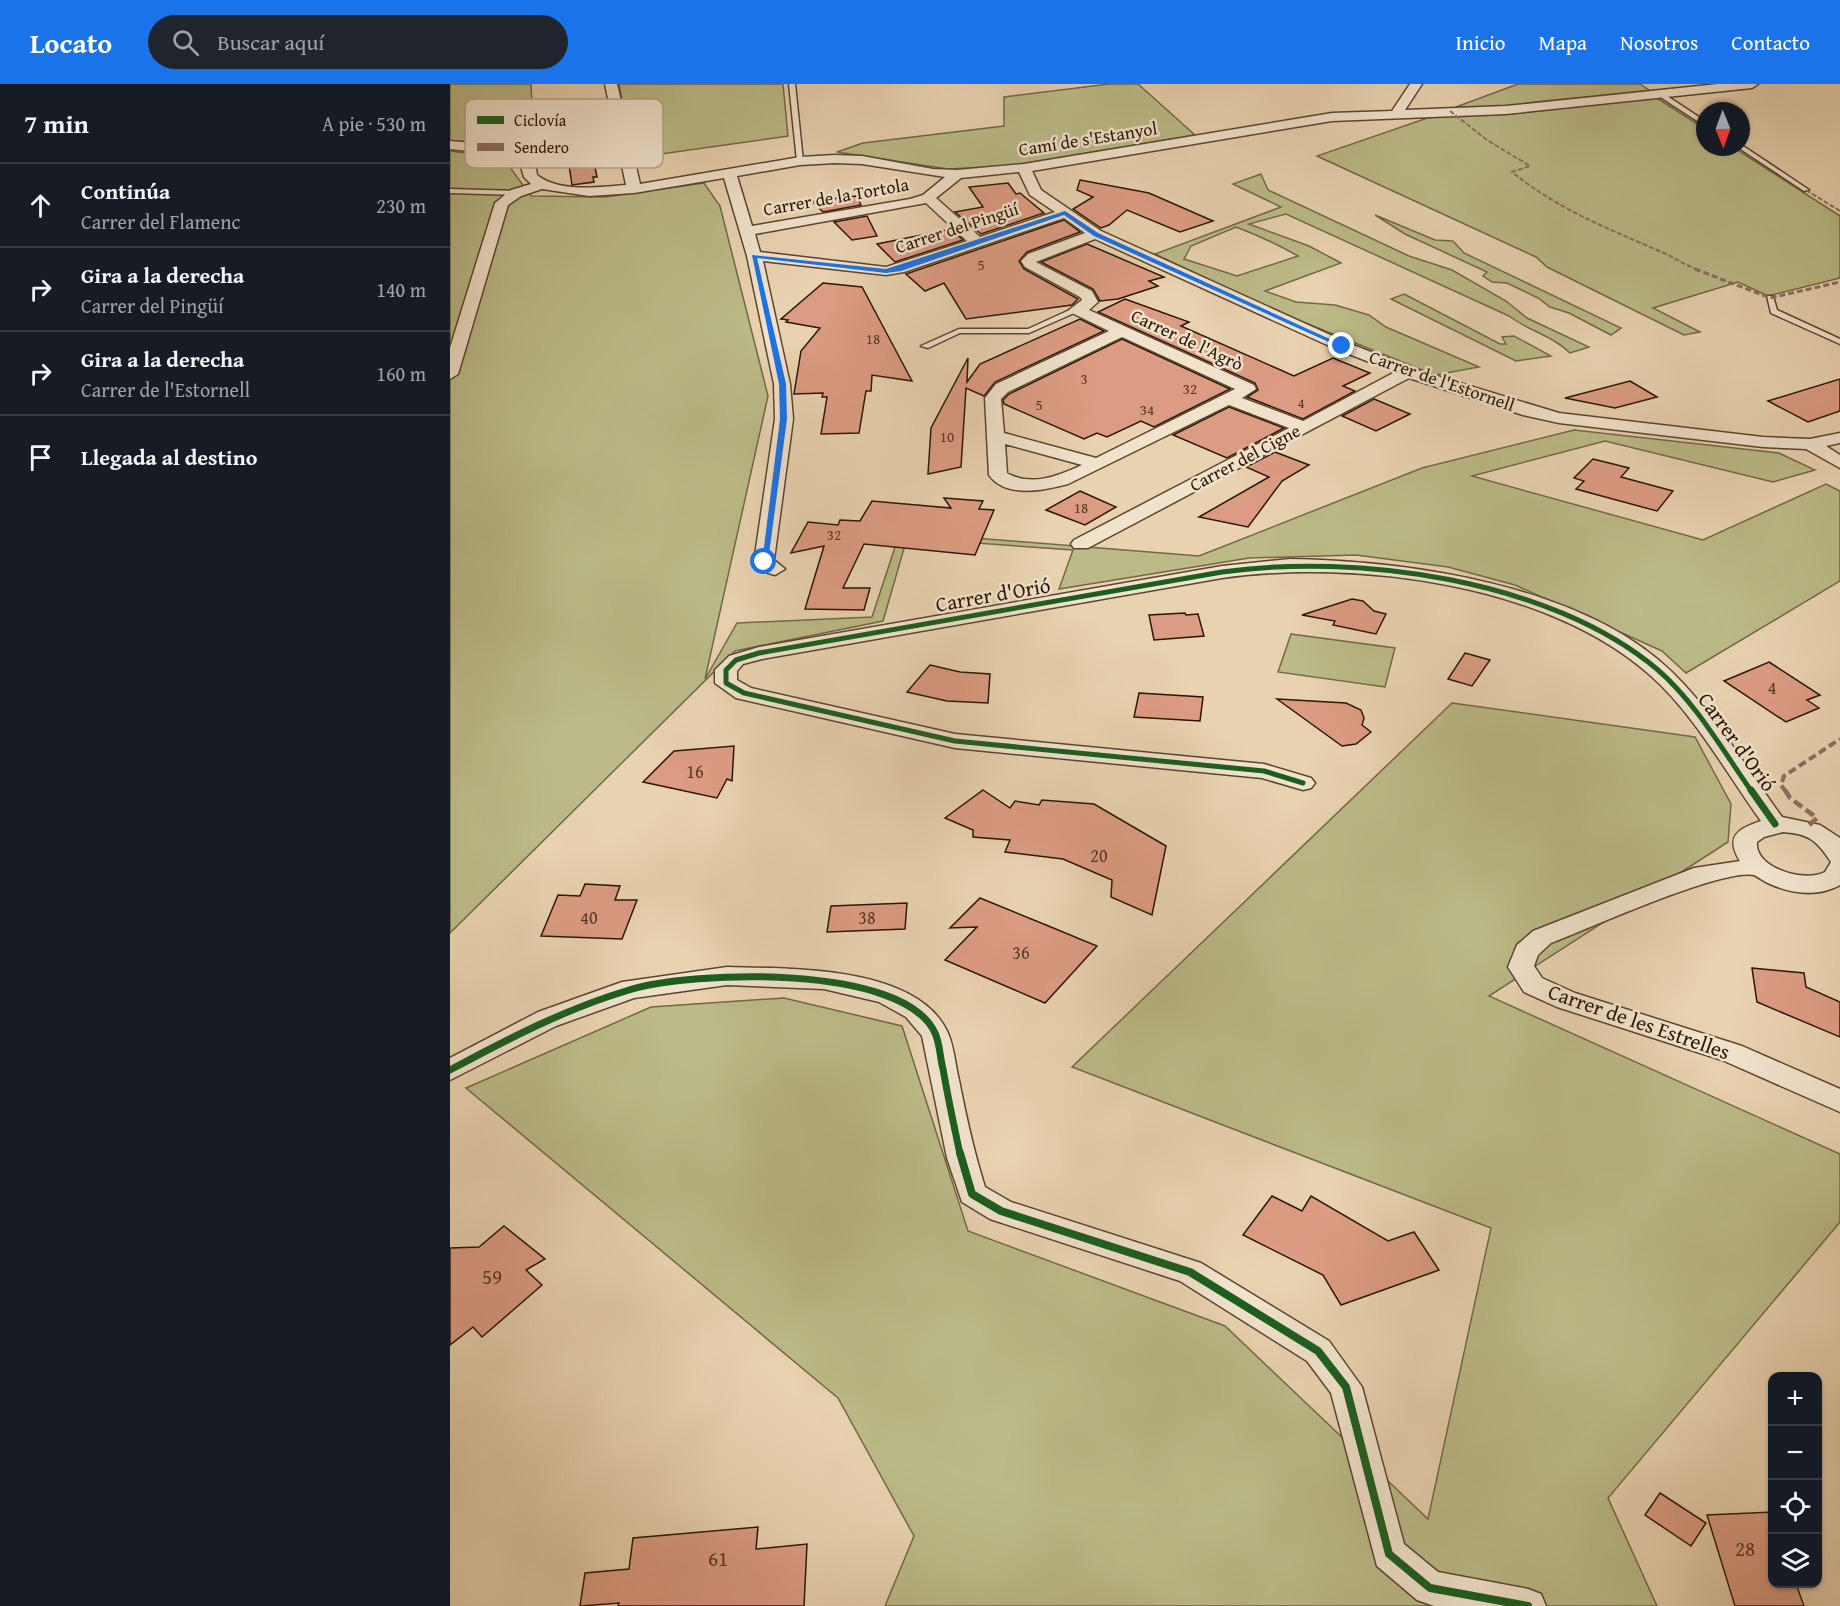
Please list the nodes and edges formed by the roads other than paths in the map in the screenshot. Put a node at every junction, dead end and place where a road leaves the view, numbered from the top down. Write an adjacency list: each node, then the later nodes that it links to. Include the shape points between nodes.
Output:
1 (611, 84): 7 (street)
2 (792, 84): 13 (lane)
3 (1416, 84): 8 (street)
4 (1650, 84): 6 (street)
5 (1752, 84): 6 (street, Camí de s'Estanyol)
6 (1666, 93): 8 (street, Camí de s'Estanyol, via 1506,110); 9 (lane, via 1664,97)
7 (614, 99)
8 (1397, 113): 16 (street, Camí de s'Estanyol, via 1332,117)
9 (1696, 118)
10 (450, 146): 11 (street)
11 (465, 147)
12 (1750, 153): 21 (lane)
13 (800, 161): 17 (street, Camí de s'Estanyol); 18 (street, Camí de s'Estanyol, via 862,160)
14 (531, 168): 19 (street, via 531,177)
15 (629, 168): 20 (street)
16 (1024, 168): 18 (street, Camí de s'Estanyol); 25 (street, Carrer de l'Estornell, via 1035,192)
17 (729, 172): 20 (street, Camí de s'Estanyol); 26 (street)
18 (957, 174): 24 (street, Carrer de la Tortola)
19 (541, 185): 20 (street, Camí de s'Estanyol, via 589,192); 23 (street)
20 (634, 189)
21 (1806, 189)
22 (450, 191): 23 (lane)
23 (516, 193): 36 (street, via 502,202)
24 (928, 198): 26 (street, Carrer de la Tortola); 28 (street)
25 (1065, 213): 27 (street, Carrer de l'Estornell); 28 (street, Carrer del Pingüí)
26 (747, 231): 29 (street)
27 (1096, 234): 31 (street, via 1028,261 1087,294 1090,302); 35 (street, Carrer de l'Estornell)
28 (978, 243): 29 (street, Carrer del Pingüí, via 886,271)
29 (754, 256): 45 (street, via 782,384 784,419 764,562)
30 (1770, 298): 33 (lane, via 1774,311)
31 (1077, 310): 32 (street, Carrer de l'Agrò); 34 (lane, via 1029,331 959,331)
32 (1121, 331): 37 (street, Carrer de l'Agrò, via 1248,389); 39 (street, Carrer de l'Agrò, via 995,393)
33 (1840, 342)
34 (925, 346)
35 (1408, 372): 38 (street, Carrer del Cigne); 41 (street, Carrer de l'Estornell, via 1559,418)
36 (450, 374)
37 (1228, 399): 38 (street); 43 (street, Carrer de l'Agrò)
38 (1304, 427): 44 (street, Carrer del Cigne)
39 (996, 436): 43 (street); 43 (street, Carrer de l'Agrò, via 998,475 1005,481 1056,483)
40 (1840, 438): 41 (street, Carrer de l'Estornell)
41 (1810, 444): 42 (street)
42 (1840, 463)
43 (1098, 464)
44 (1081, 544)
45 (775, 569)
46 (1304, 783): 47 (street, Carrer d'Orió, via 1264,771 955,741 744,693 726,683 726,670 736,660 759,653 1222,572 1288,565 1426,574 1553,611 1603,634 1655,669 1683,696)
47 (1775, 824): 48 (street, via 1752,831 1745,839 1744,848); 49 (street, via 1791,825 1832,843)
48 (1755, 867): 49 (street, via 1793,884 1820,883); 51 (street, Carrer de les Estrelles, via 1703,874 1542,937 1526,951 1521,967 1533,985 1566,1000 1732,1053)
49 (1838, 871)
50 (450, 1070): 52 (street, via 547,1019 631,989 727,976 824,980 887,995 915,1010 935,1033 972,1194 1001,1211 1190,1272 1318,1352 1346,1387 1389,1554 1430,1588)
51 (1840, 1101)
52 (1528, 1606)

